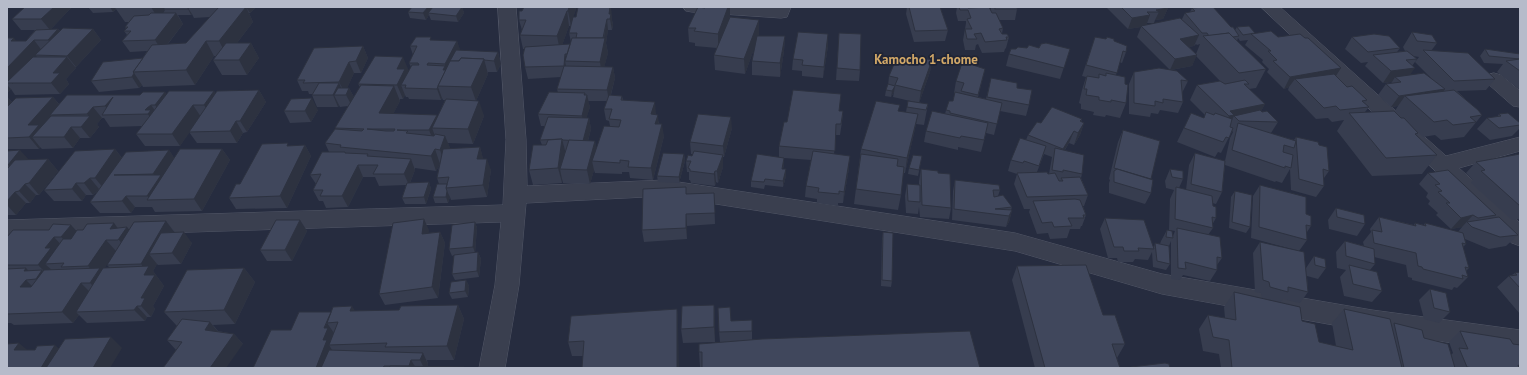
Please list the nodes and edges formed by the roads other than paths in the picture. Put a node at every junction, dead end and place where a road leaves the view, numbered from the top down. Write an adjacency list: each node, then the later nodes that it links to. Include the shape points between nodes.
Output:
1 (507, 7): 9 (street, via 516,140)
2 (692, 7): 3 (street, via 781,13)
3 (782, 7)
4 (1270, 7): 8 (street)
5 (1494, 79): 6 (street)
6 (1520, 101)
7 (1520, 144): 8 (street)
8 (1442, 165): 11 (street)
9 (514, 204): 10 (street); 12 (street, via 666,188 1015,242 1162,284 1372,321); 13 (street, via 507,285)
10 (7, 229)
11 (1520, 237)
12 (1520, 341)
13 (492, 368)

